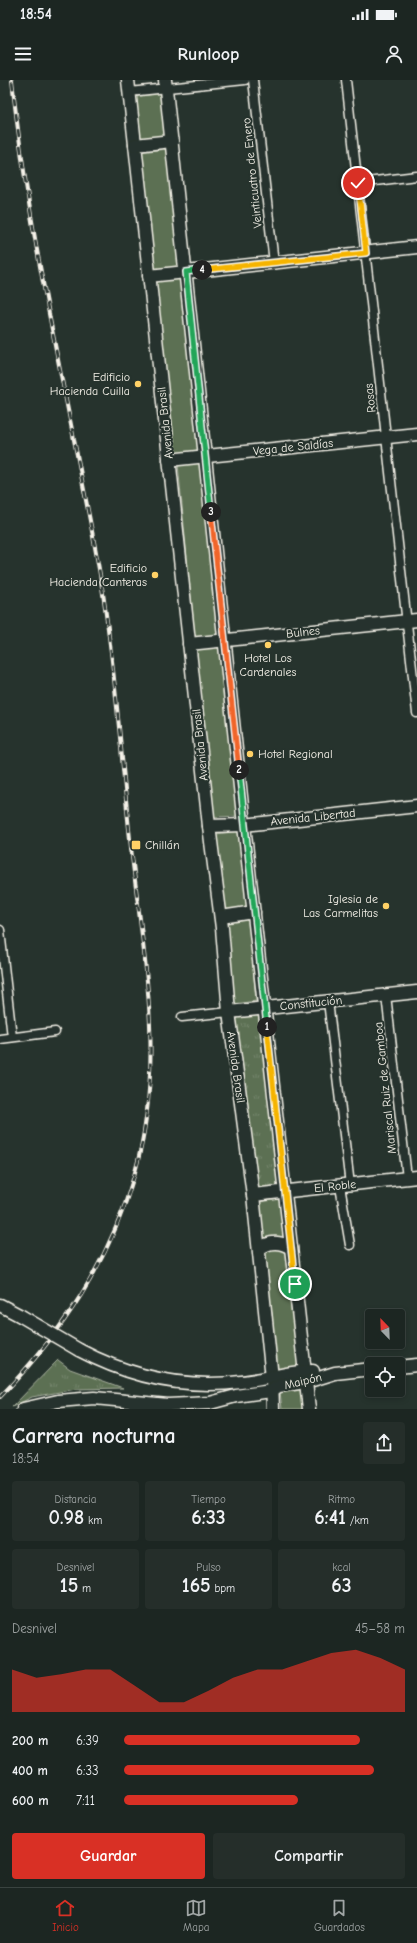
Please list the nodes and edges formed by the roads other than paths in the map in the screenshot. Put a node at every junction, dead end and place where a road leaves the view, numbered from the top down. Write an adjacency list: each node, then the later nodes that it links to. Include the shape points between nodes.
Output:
1 (128, 80): 6 (main road, Avenida Brasil)
2 (245, 80): 5 (street)
3 (253, 80): 13 (street, Veinticuatro de Enero)
4 (346, 80): 10 (street, Rosas)
5 (166, 84): 6 (street); 7 (main road)
6 (129, 92): 8 (main road, Avenida Brasil)
7 (172, 141): 8 (main road); 14 (main road)
8 (135, 145): 15 (main road, Avenida Brasil)
9 (417, 176): 10 (street)
10 (358, 183): 12 (street, Rosas)
11 (417, 247): 12 (main road)
12 (366, 253): 13 (main road); 17 (street, Rosas)
13 (274, 263): 14 (main road)
14 (186, 272): 15 (main road); 18 (main road)
15 (149, 276): 19 (main road, Avenida Brasil)
16 (417, 434): 17 (main road, Vega de Saldías)
17 (386, 437): 18 (main road, Vega de Saldías); 20 (street, Rosas)
18 (205, 456): 19 (main road, Vega de Saldías); 21 (main road)
19 (169, 460): 22 (main road, Avenida Brasil)
20 (412, 620): 21 (main road, Bulnes); 23 (street, Rosas)
21 (225, 640): 22 (main road, Bulnes); 25 (main road)
22 (189, 644): 26 (main road, Avenida Brasil)
23 (417, 713)
24 (417, 806): 25 (main road, Avenida Libertad)
25 (244, 825): 26 (main road, Avenida Libertad); 27 (main road)
26 (209, 826): 28 (main road, Avenida Brasil)
27 (254, 912): 28 (main road); 33 (main road)
28 (221, 917): 34 (main road, Avenida Brasil)
29 (0, 930): 37 (street)
30 (417, 992): 31 (main road, Constitución)
31 (386, 995): 32 (main road, Constitución); 39 (street, Mariscal Ruiz de Gamboa)
32 (328, 1002): 33 (main road, Constitución); 40 (street)
33 (265, 1008): 34 (main road, Constitución); 41 (main road)
34 (229, 1012): 35 (street, Constitución); 42 (main road, Avenida Brasil)
35 (182, 1017)
36 (55, 1032): 37 (street)
37 (12, 1037): 38 (street)
38 (0, 1039)
39 (412, 1178): 40 (main road, El Roble)
40 (345, 1185): 41 (main road, El Roble); 43 (street)
41 (285, 1192): 42 (main road, El Roble); 44 (main road)
42 (253, 1195): 45 (main road, Avenida Brasil)
43 (350, 1245)
44 (291, 1248): 45 (main road, via 282,1243 272,1243); 50 (main road)
45 (259, 1249): 51 (main road, Avenida Brasil)
46 (0, 1305): 51 (main road, Maipón, bridge, via 79,1350 121,1369 171,1382 218,1384)
47 (417, 1364): 48 (main road)
48 (405, 1366)
49 (365, 1370): 50 (main road, Maipón)
50 (306, 1377): 51 (main road, Maipón); 52 (main road, Maipón); 56 (main road)
51 (272, 1378): 52 (main road, Avenida Brasil)
52 (271, 1391): 53 (main road, Maipón); 54 (main road, Avenida Brasil)
53 (210, 1403): 54 (main road, via 259,1399 266,1401); 55 (main road, via 168,1405 94,1398 58,1401)
54 (273, 1408)
55 (23, 1409)
56 (309, 1409)

